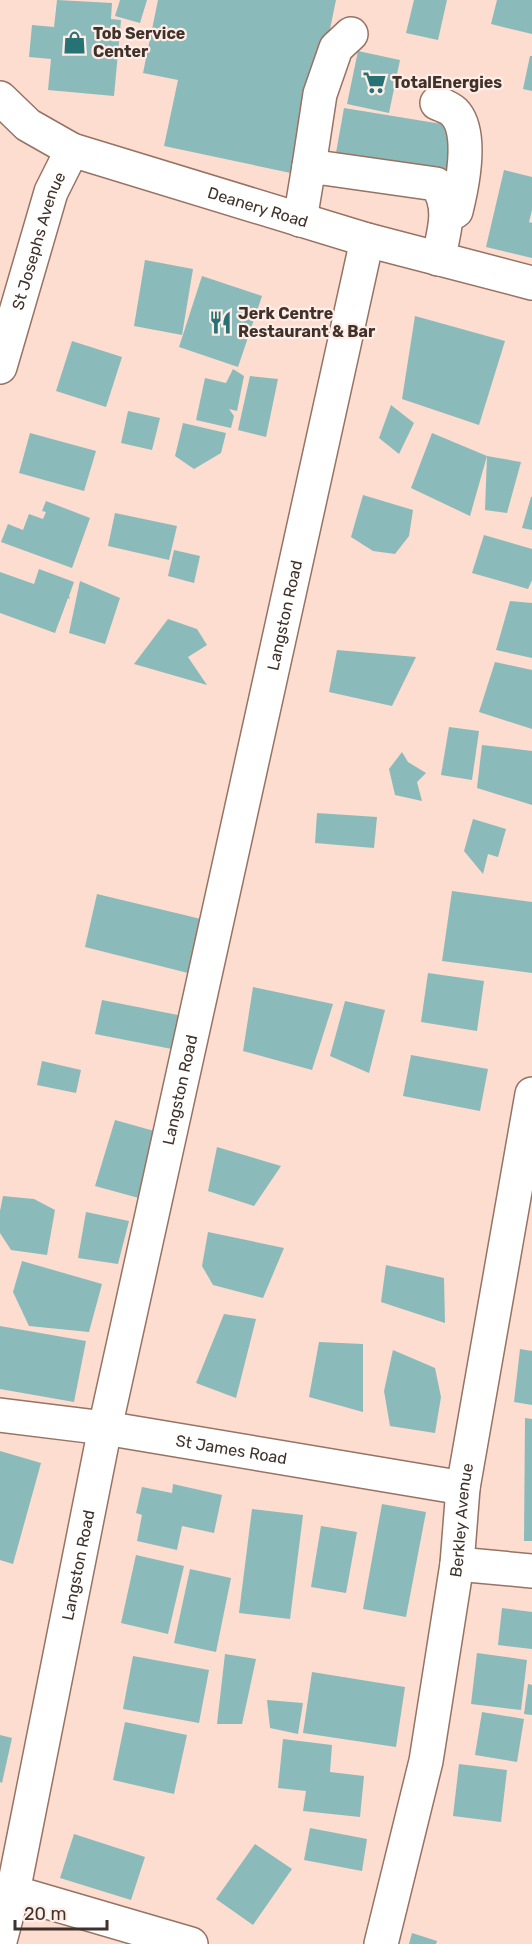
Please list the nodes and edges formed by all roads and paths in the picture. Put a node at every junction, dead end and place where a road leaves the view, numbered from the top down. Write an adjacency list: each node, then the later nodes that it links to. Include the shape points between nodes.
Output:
1 (351, 34): 5 (street, via 336,48 320,94)
2 (0, 98): 4 (street, Deanery Road, via 28,125)
3 (437, 103): 6 (street, via 454,112 464,130 463,182 456,211)
4 (72, 150): 7 (street, Deanery Road); 11 (street, St Josephs Avenue, via 51,192)
5 (309, 166): 6 (street, via 436,184 443,194); 7 (street)
6 (447, 216): 9 (street)
7 (300, 220): 8 (street, Deanery Road)
8 (367, 240): 9 (street, Deanery Road); 14 (street, Langston Road)
9 (438, 259): 10 (street, Deanery Road)
10 (532, 284)
11 (0, 367)
12 (532, 1095): 15 (street, Berkley Avenue)
13 (0, 1415): 14 (street, St James Road)
14 (105, 1428): 15 (street, St James Road); 18 (street, Langston Road)
15 (463, 1488): 16 (street, Berkley Avenue)
16 (457, 1564): 17 (street); 21 (street, Berkley Avenue, via 426,1761)
17 (532, 1571)
18 (6, 1891): 19 (street, Langston Road); 20 (street)
19 (0, 1941)
20 (191, 1944)
21 (381, 1944)

